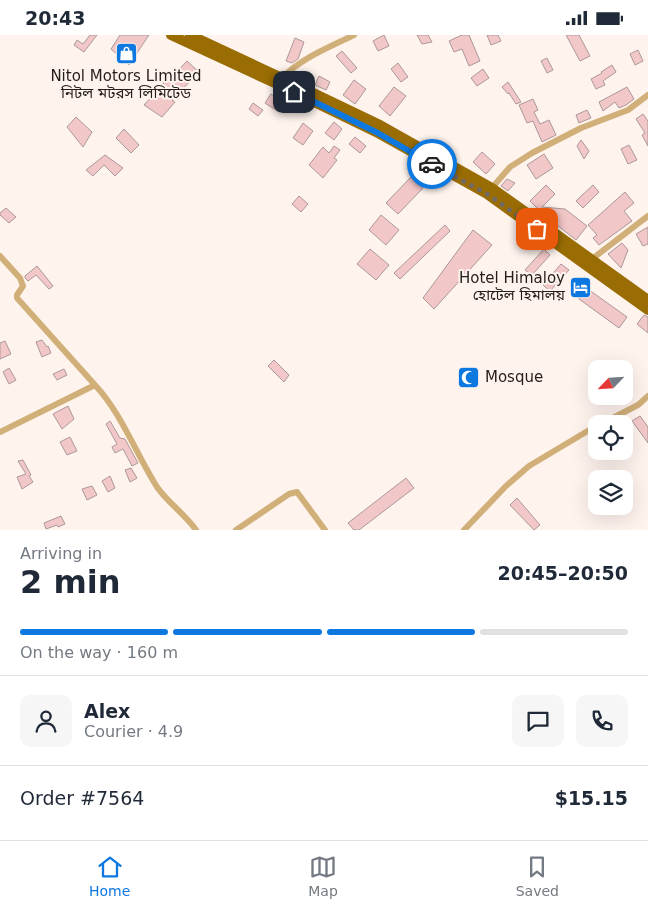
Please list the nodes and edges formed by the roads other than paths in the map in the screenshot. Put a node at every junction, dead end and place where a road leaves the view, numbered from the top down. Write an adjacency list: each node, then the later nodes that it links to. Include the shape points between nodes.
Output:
1 (171, 35): 4 (highway)
2 (190, 35): 4 (highway)
3 (354, 35): 5 (street, via 303,61)
4 (218, 53): 5 (highway); 7 (highway)
5 (282, 77): 7 (highway)
6 (648, 95): 8 (street, via 628,110 581,128 532,153 510,167)
7 (378, 128): 8 (highway)
8 (489, 191): 10 (highway)
9 (648, 216): 12 (street)
10 (540, 227): 12 (highway); 14 (highway)
11 (0, 256): 15 (street, via 20,278 23,286 17,298)
12 (592, 259): 13 (highway)
13 (648, 300)
14 (648, 310)
15 (95, 385): 19 (street); 20 (street, via 107,399 158,488)
16 (648, 396): 17 (street)
17 (619, 415)
18 (588, 431): 23 (street, via 530,466)
19 (0, 432)
20 (196, 530)
21 (236, 530): 22 (street, via 290,494 297,493)
22 (325, 530)
23 (464, 530)

